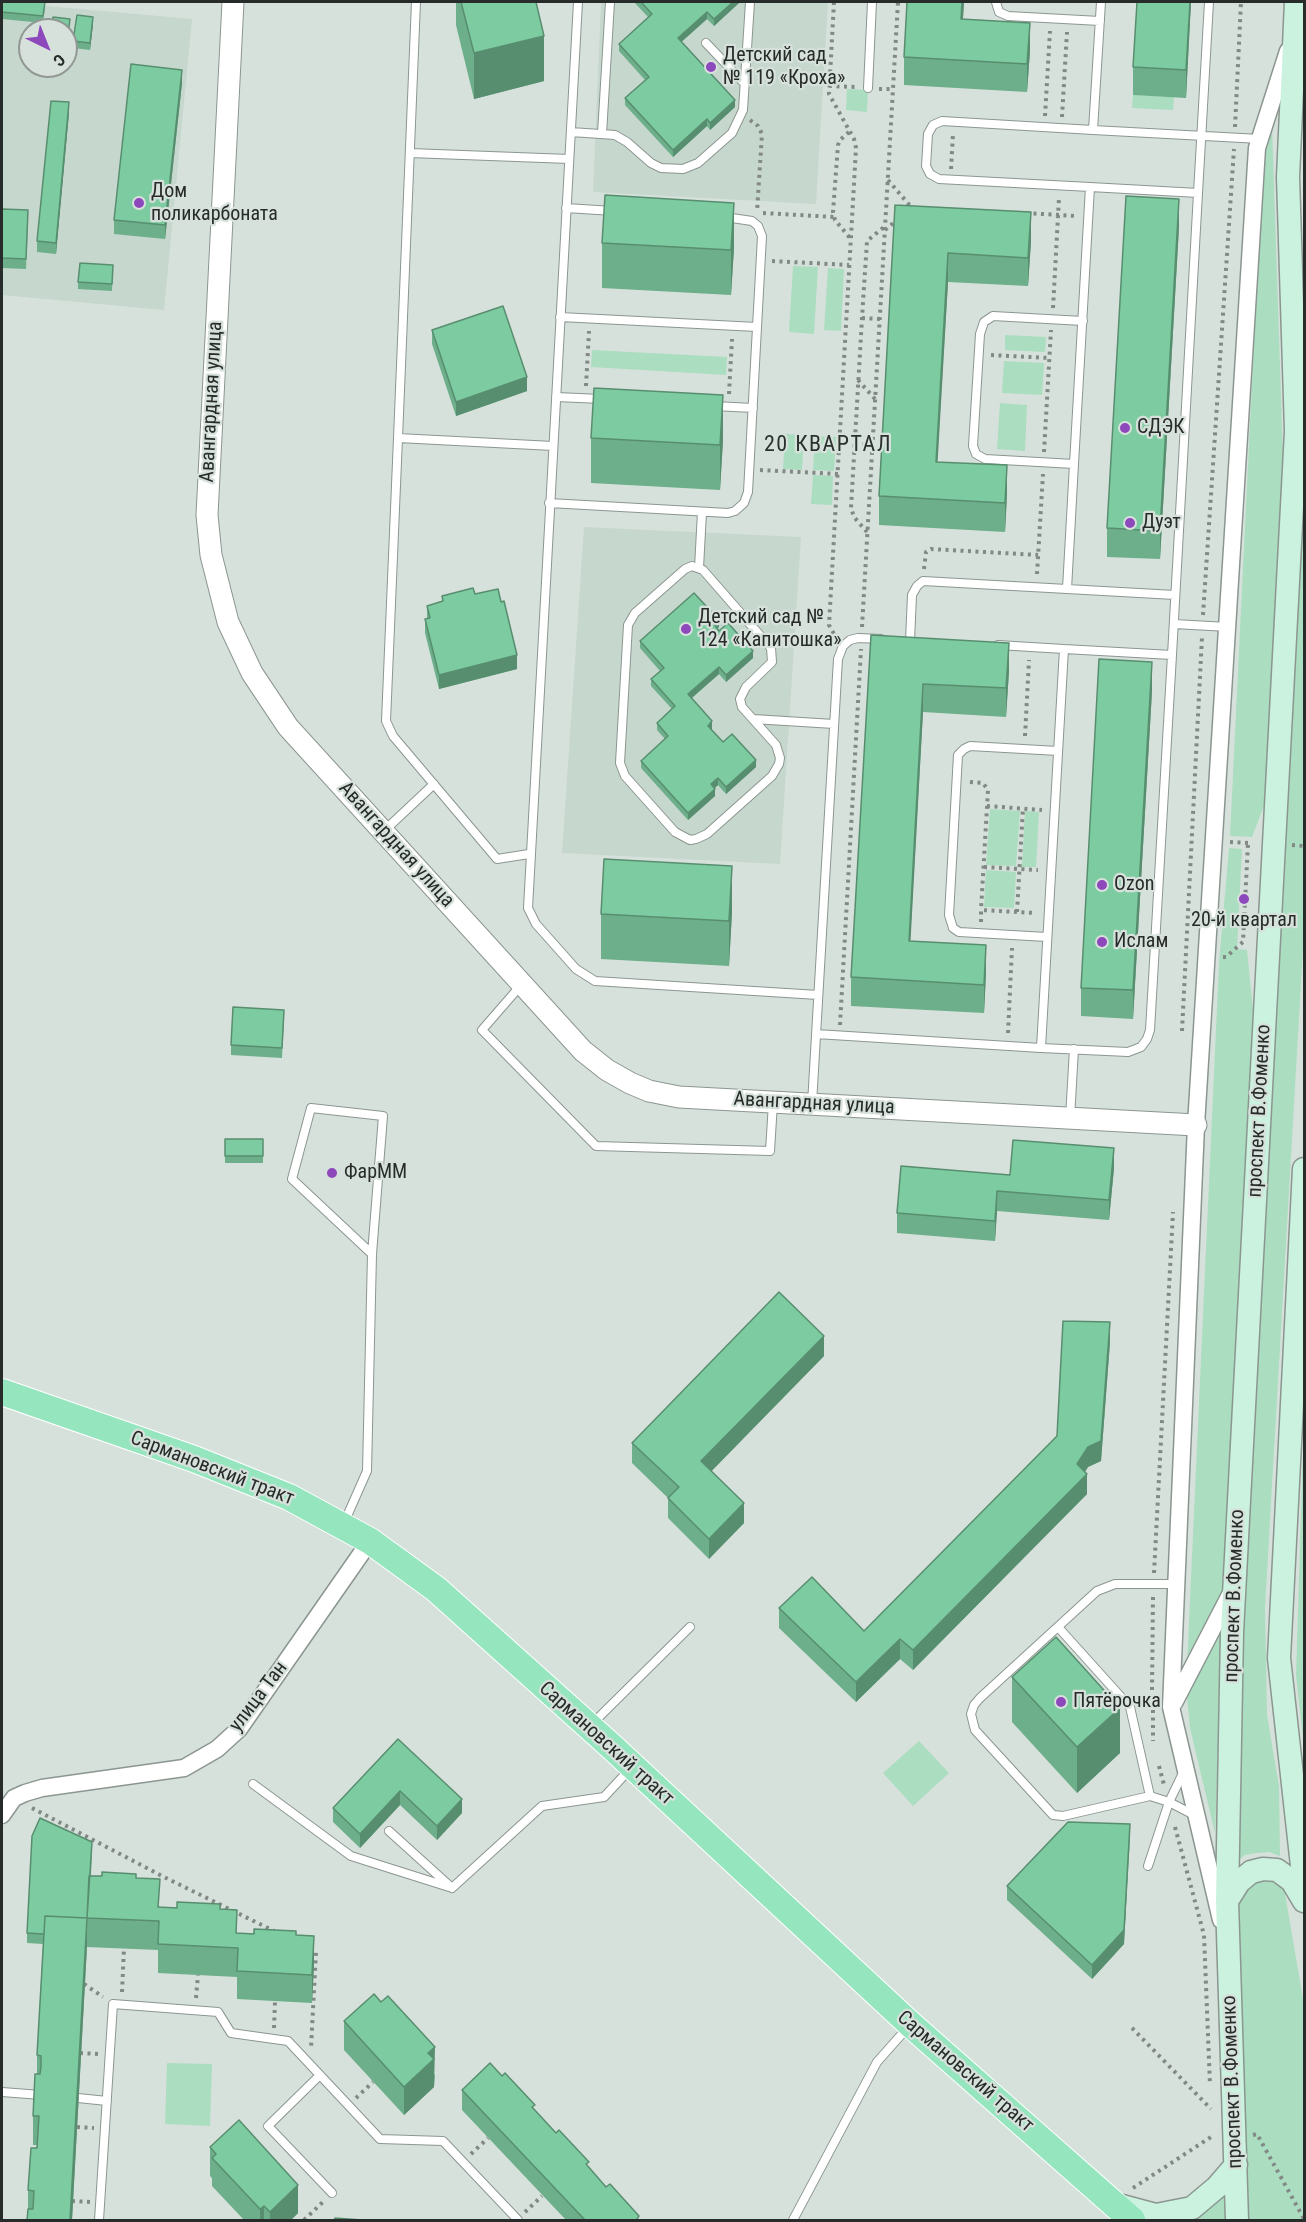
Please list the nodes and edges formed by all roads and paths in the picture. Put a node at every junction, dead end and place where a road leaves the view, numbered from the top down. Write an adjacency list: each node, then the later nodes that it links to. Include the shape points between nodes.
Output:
1 (233, 2): 106 (street, Авангардная улица, via 207,485 211,555 228,622 264,694 288,727)
2 (416, 2): 32 (lane)
3 (578, 2): 27 (lane)
4 (610, 2): 29 (lane)
5 (750, 2): 19 (lane)
6 (834, 2): 20 (path)
7 (872, 2): 21 (lane)
8 (898, 2): 34 (path)
9 (996, 2): 13 (lane, via 1003,14)
10 (1101, 2): 15 (lane)
11 (1209, 2): 30 (lane)
12 (1296, 2): 16 (main road, проспект В.Фоменко)
13 (1051, 18): 14 (lane); 24 (path)
14 (1068, 19): 15 (lane); 25 (path)
15 (1100, 21): 26 (lane)
16 (1295, 27): 18 (main road); 31 (street); 137 (main road, проспект В.Фоменко, via 1288,177 1296,431)
17 (706, 43): 19 (lane)
18 (1305, 57)
19 (745, 84): 22 (lane)
20 (829, 86): 21 (path); 28 (path, via 831,101)
21 (868, 88)
22 (741, 117): 29 (lane, via 732,133 698,163 682,169 671,170 651,163 620,138); 47 (path, via 758,126 762,134 757,213)
23 (954, 122): 24 (lane); 35 (path); 35 (lane, via 942,121 930,129 926,166 933,177)
24 (1045, 127): 25 (lane)
25 (1062, 128): 26 (lane)
26 (1094, 130): 30 (lane)
27 (571, 132): 29 (lane); 33 (lane)
28 (849, 132): 47 (path, via 838,145); 49 (path, via 856,148)
29 (602, 134)
30 (1201, 135): 31 (lane); 38 (lane)
31 (1260, 139): 88 (street)
32 (410, 153): 33 (lane); 70 (lane)
33 (569, 159): 41 (lane)
34 (888, 180): 39 (path); 48 (path)
35 (951, 180): 36 (lane)
36 (1060, 186): 37 (lane); 44 (path)
37 (1090, 187): 38 (lane); 45 (lane)
38 (1198, 193): 86 (lane)
39 (911, 207): 40 (path); 48 (path)
40 (922, 207)
41 (566, 208): 42 (lane); 52 (lane)
42 (626, 212)
43 (1024, 213): 44 (path)
44 (1058, 215): 45 (path); 56 (path)
45 (1089, 216): 57 (lane)
46 (721, 217): 50 (lane, via 745,218 758,226 762,236)
47 (834, 217): 49 (path)
48 (885, 228): 54 (path, via 867,242); 55 (path)
49 (851, 239): 51 (path)
50 (761, 261): 51 (path); 59 (lane)
51 (849, 266): 77 (path)
52 (560, 317): 53 (lane); 63 (lane)
53 (590, 318): 58 (lane); 64 (path)
54 (862, 318): 55 (path); 62 (path)
55 (880, 319): 65 (path)
56 (1052, 319): 57 (lane); 60 (lane, via 993,316 981,327); 61 (path)
57 (1083, 321): 75 (lane)
58 (732, 326): 59 (lane); 68 (path)
59 (757, 327): 69 (lane)
60 (979, 354): 61 (path); 74 (lane, via 973,446 976,454 985,459)
61 (1050, 358): 74 (path)
62 (858, 380): 65 (path); 71 (path)
63 (556, 397): 64 (lane); 73 (lane)
64 (585, 399): 66 (lane)
65 (875, 399): 72 (path)
66 (609, 400)
67 (704, 405): 68 (lane)
68 (728, 406): 69 (lane)
69 (753, 408): 76 (lane)
70 (398, 438): 73 (lane); 102 (lane, via 386,721 393,736)
71 (855, 444): 72 (path); 80 (path, via 852,513)
72 (873, 445): 80 (path)
73 (553, 446): 78 (lane)
74 (1044, 463): 75 (lane); 81 (path)
75 (1074, 464): 85 (lane)
76 (749, 470): 77 (path); 79 (lane, via 747,497 740,507 728,513)
77 (838, 474): 93 (path, via 829,625)
78 (549, 503): 79 (lane); 108 (lane)
79 (702, 512): 82 (lane)
80 (868, 532): 89 (path)
81 (1038, 555): 83 (path, via 932,549 925,555); 84 (path)
82 (699, 568): 97 (lane, via 773,652 769,667 741,695 742,707); 97 (lane, via 685,569 635,613 628,625 621,768 675,832 690,840 702,837 777,770 780,758 776,745)
83 (923, 581): 84 (lane); 90 (lane, via 912,596)
84 (1037, 587): 85 (lane)
85 (1067, 589): 86 (lane)
86 (1175, 595): 87 (lane)
87 (1173, 624): 88 (lane); 96 (lane)
88 (1228, 627): 119 (street)
89 (862, 638): 90 (lane); 93 (lane); 123 (path)
90 (900, 640): 91 (lane)
91 (921, 641)
92 (986, 645): 94 (lane)
93 (843, 646): 98 (lane, via 838,658)
94 (1030, 647): 95 (lane); 99 (path)
95 (1064, 649): 96 (lane); 100 (lane)
96 (1172, 655): 126 (lane, via 1148,1039 1128,1052)
97 (753, 719): 98 (lane)
98 (834, 724): 121 (lane)
99 (1024, 749): 100 (lane); 101 (lane, via 970,746 958,755)
100 (1058, 751): 105 (lane)
101 (956, 781): 103 (path, via 986,784); 115 (lane, via 950,922 959,932)
102 (434, 784): 106 (lane); 108 (lane, via 497,858)
103 (987, 806): 104 (path); 109 (path)
104 (1023, 808): 105 (path); 110 (path)
105 (1055, 810): 117 (lane)
106 (383, 831): 120 (street, Авангардная улица)
107 (1230, 842): 119 (path, via 1250,843 1243,942 1226,957)
108 (529, 854): 121 (lane, via 529,913 589,979 601,983)
109 (984, 867): 110 (path); 112 (path)
110 (1020, 869): 111 (path); 113 (path)
111 (1038, 870)
112 (981, 910): 113 (path); 115 (path)
113 (1017, 912): 114 (path)
114 (1035, 913)
115 (980, 933): 116 (lane)
116 (1013, 935): 117 (lane); 124 (path)
117 (1047, 937): 125 (lane)
118 (1186, 956): 119 (path)
119 (1206, 957): 130 (street)
120 (523, 984): 127 (street, Авангардная улица, via 583,1051 630,1083 679,1097); 127 (lane, via 482,1030 596,1146 770,1151)
121 (818, 994): 122 (lane)
122 (816, 1034): 123 (lane); 128 (lane)
123 (839, 1036): 124 (lane)
124 (1007, 1046): 125 (lane)
125 (1041, 1048): 126 (lane)
126 (1074, 1049): 129 (lane)
127 (773, 1102): 128 (street, Авангардная улица)
128 (812, 1104): 129 (street, Авангардная улица)
129 (1070, 1118): 130 (street, Авангардная улица)
130 (1196, 1125): 136 (street)
131 (1305, 1169): 152 (main road, via 1279,1658)
132 (372, 1254): 132 (lane, via 383,1116 311,1108 292,1179); 134 (lane, via 367,1471)
133 (2, 1392): 134 (main road, Сармановский тракт, via 194,1459 290,1497)
134 (343, 1526): 135 (main road, Сармановский тракт)
135 (370, 1541): 141 (main road, Сармановский тракт, via 436,1589); 146 (street, улица Тан, via 239,1729 217,1749 184,1768 42,1788)
136 (1177, 1584): 139 (lane, via 1107,1586); 140 (street)
137 (1234, 1586): 140 (street); 154 (main road, проспект В.Фоменко)
138 (690, 1627): 141 (lane)
139 (1058, 1627): 145 (lane, via 1130,1707); 145 (lane, via 974,1705 971,1714 975,1730 1053,1815)
140 (1171, 1707): 143 (street)
141 (589, 1727): 142 (main road, Сармановский тракт)
142 (633, 1767): 153 (lane, via 603,1797 542,1806); 165 (main road, Сармановский тракт)
143 (1185, 1770): 147 (lane); 149 (street)
144 (253, 1784): 153 (lane, via 351,1856)
145 (1150, 1796): 147 (lane)
146 (14, 1798): 148 (street); 156 (path)
147 (1169, 1802): 149 (lane); 151 (lane); 171 (path, via 1204,1935)
148 (2, 1815)
149 (1196, 1817): 159 (street)
150 (389, 1832): 153 (lane)
151 (1148, 1866)
152 (1304, 1872)
153 (452, 1888)
154 (1227, 1901): 155 (main road, via 1239,1882 1251,1872 1263,1869 1277,1870 1292,1881); 159 (main road, проспект В.Фоменко)
155 (1305, 1901)
156 (276, 1932)
157 (306, 1947): 168 (path, via 316,1952)
158 (124, 1948): 163 (path)
159 (1229, 1952): 186 (main road, проспект В.Фоменко)
160 (198, 1974): 164 (path)
161 (84, 1984): 163 (path)
162 (275, 2001): 167 (path)
163 (118, 2004): 164 (lane); 176 (lane)
164 (195, 2010): 167 (lane, via 218,2012 231,2033)
165 (910, 2024): 189 (main road, Сармановский тракт); 194 (lane, via 877,2062)
166 (1132, 2028): 178 (path)
167 (273, 2039): 168 (lane, via 288,2041)
168 (310, 2064): 169 (lane)
169 (320, 2074): 177 (lane); 187 (lane, via 268,2126)
170 (373, 2082): 177 (path)
171 (1210, 2086)
172 (2, 2092): 173 (lane)
173 (41, 2095)
174 (1211, 2097): 178 (path)
175 (78, 2098): 176 (lane)
176 (107, 2101): 191 (lane)
177 (348, 2105): 185 (lane, via 380,2139 443,2141)
178 (1211, 2109): 179 (path)
179 (1211, 2118)
180 (1212, 2127): 181 (path)
181 (1212, 2135): 182 (path); 189 (path)
182 (1218, 2135)
183 (1246, 2135): 190 (path, via 1257,2134)
184 (488, 2138): 185 (path)
185 (463, 2162): 193 (lane)
186 (1236, 2165): 189 (main road, via 1192,2208 1156,2215); 195 (main road, проспект В.Фоменко)
187 (332, 2193): 192 (path)
188 (542, 2196): 193 (path)
189 (1125, 2206)
190 (1305, 2219)
191 (99, 2220)
192 (304, 2220)
193 (518, 2220)
194 (793, 2220)
195 (1237, 2220)

